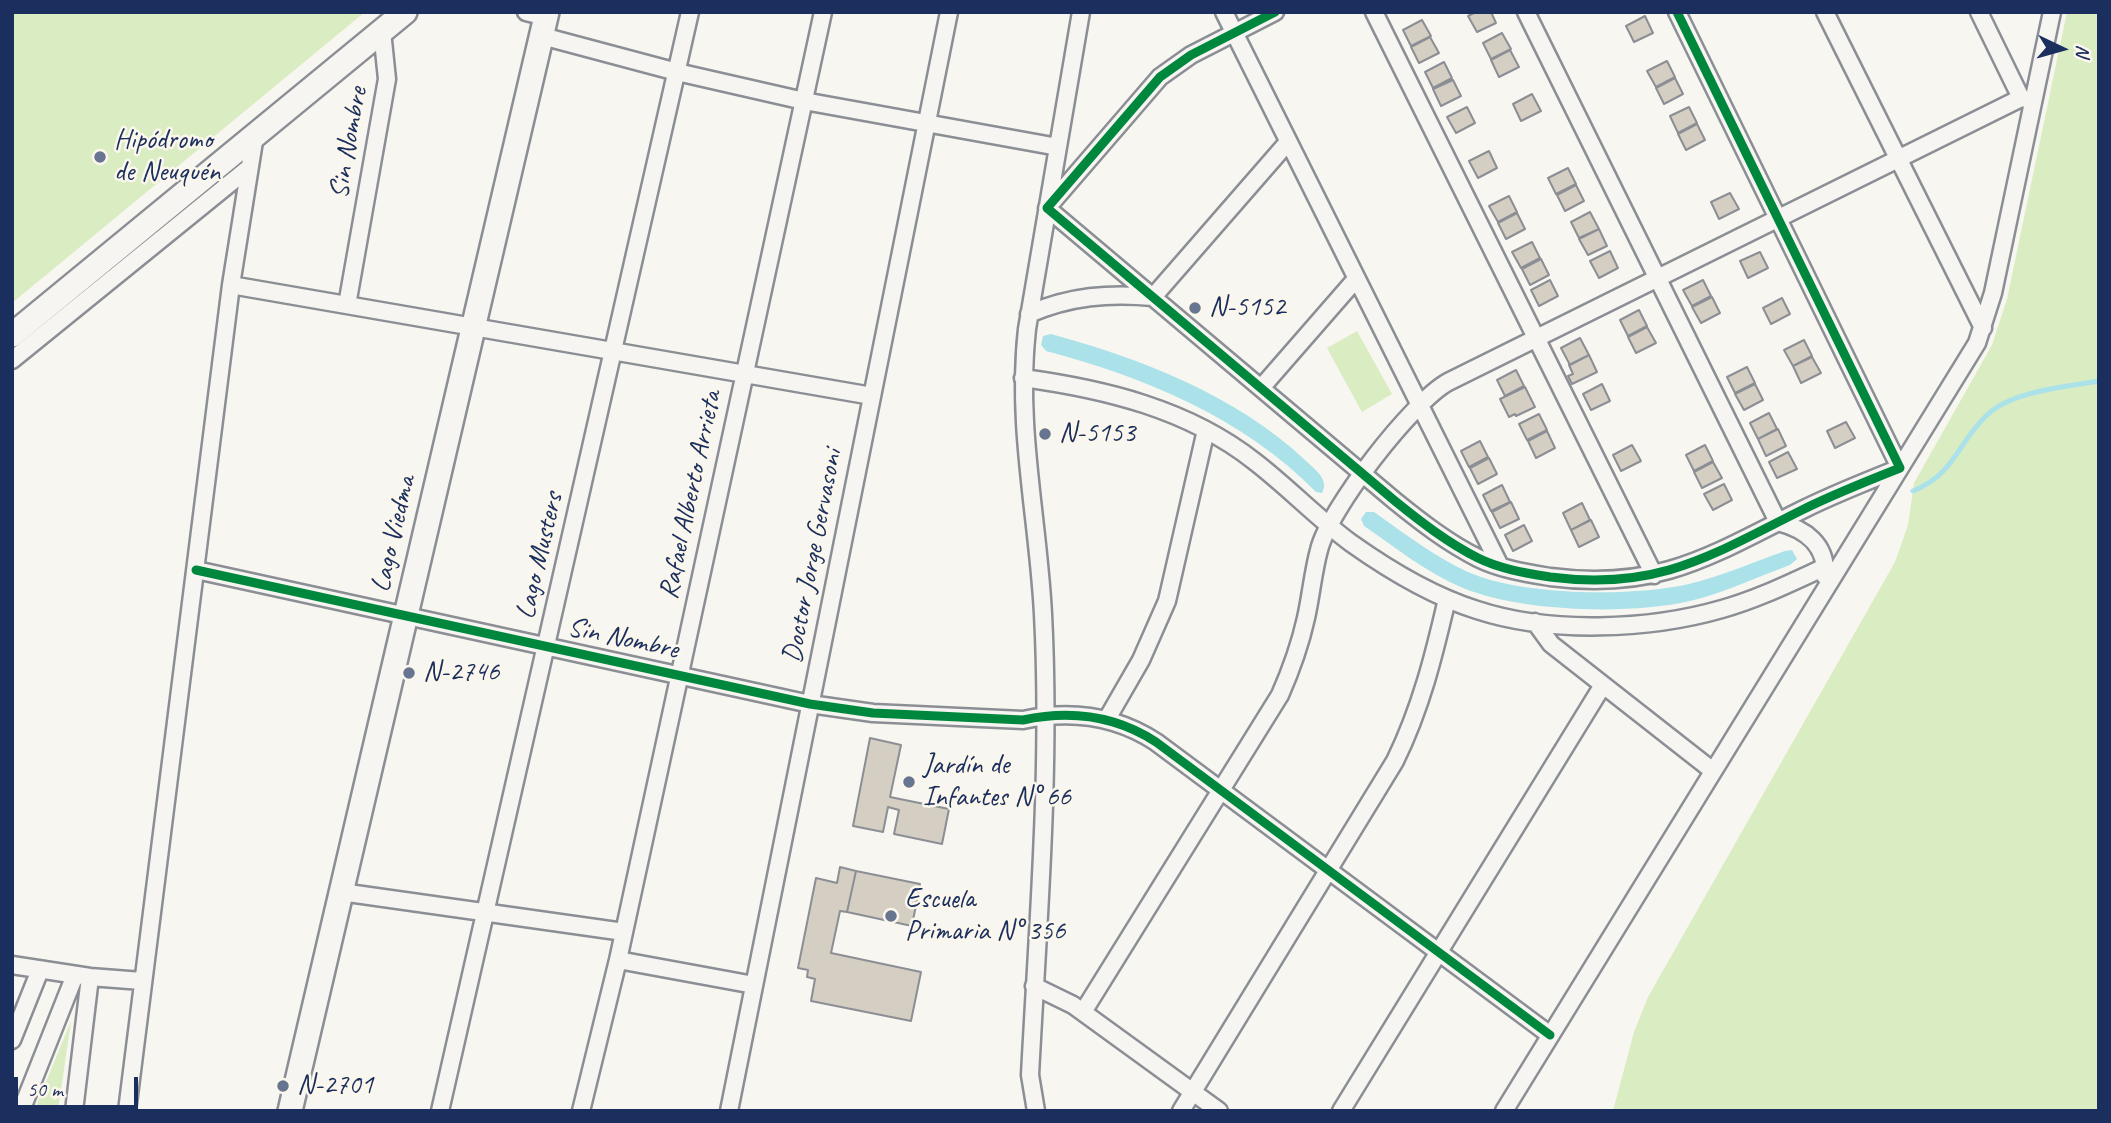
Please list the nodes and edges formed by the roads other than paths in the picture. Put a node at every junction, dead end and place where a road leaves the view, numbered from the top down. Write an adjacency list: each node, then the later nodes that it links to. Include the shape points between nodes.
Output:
1 (405, 12): 15 (main road)
2 (690, 12): 17 (street, Lago Musters)
3 (823, 12): 19 (street, Rafael Alberto Arrieta)
4 (949, 12): 20 (street, Doctor Jorge Gervasoni)
5 (1081, 12): 23 (street)
6 (1224, 12): 16 (street)
7 (1275, 12): 16 (street)
8 (1374, 12): 37 (street)
9 (1525, 12): 28 (street)
10 (1677, 12): 27 (street)
11 (1825, 12): 24 (street)
12 (1979, 12): 18 (street)
13 (2052, 12): 18 (street)
14 (540, 19): 17 (street); 34 (main road, Lago Viedma)
15 (382, 31): 21 (main road); 32 (street, Sin Nombre, via 387,79)
16 (1234, 33): 22 (street); 26 (street, via 1160,77)
17 (677, 72): 19 (street); 38 (street, Lago Musters)
18 (2027, 99): 24 (street); 35 (street)
19 (804, 101): 20 (street); 40 (street, Rafael Alberto Arrieta)
20 (927, 123): 23 (street); 43 (street, Doctor Jorge Gervasoni)
21 (255, 135): 25 (street); 36 (main road)
22 (1288, 142): 29 (street); 31 (street)
23 (1058, 147): 26 (street)
24 (1898, 159): 27 (street); 35 (street)
25 (250, 167): 30 (street); 39 (street)
26 (1047, 208): 31 (street); 33 (street)
27 (1778, 218): 28 (street); 46 (street)
28 (1657, 278): 37 (street); 48 (street)
29 (1356, 279): 42 (street); 44 (street)
30 (231, 285): 32 (street); 52 (street)
31 (1153, 297): 33 (street, via 1087,296); 42 (street)
32 (347, 305): 34 (street)
33 (1029, 314): 41 (street)
34 (473, 327): 38 (street); 56 (main road, Lago Viedma)
35 (1983, 328): 46 (street)
36 (12, 335)
37 (1536, 338): 44 (street, via 1437,388); 53 (street)
38 (613, 351): 40 (street); 58 (street, Lago Musters)
39 (12, 360)
40 (744, 373): 43 (street); 59 (street, Rafael Alberto Arrieta)
41 (1023, 378): 45 (street, via 1116,396); 62 (street, via 1024,433 1043,615)
42 (1261, 388): 47 (street)
43 (872, 396): 61 (street, Doctor Jorge Gervasoni)
44 (1419, 405): 47 (street); 50 (street)
45 (1206, 430): 49 (street, via 1254,460); 63 (street, via 1167,601)
46 (1900, 468): 48 (street); 54 (street)
47 (1363, 474): 49 (street); 50 (street, via 1452,544)
48 (1778, 522): 51 (street, via 1810,536); 53 (street, via 1707,558)
49 (1329, 525): 55 (street, via 1395,572); 65 (street, via 1319,549 1292,669)
50 (1500, 566): 53 (street, via 1599,581)
51 (1825, 567): 54 (street); 57 (street, via 1697,616 1633,624)
52 (196, 570): 56 (street, Sin Nombre); 75 (street)
53 (1654, 575)
54 (1822, 595): 64 (street)
55 (1447, 599): 57 (street, via 1505,618); 66 (street, via 1429,678 1409,733)
56 (406, 615): 58 (street, Sin Nombre); 67 (main road, Lago Viedma)
57 (1535, 622): 60 (street, via 1551,645)
58 (546, 646): 59 (street, Sin Nombre); 68 (street, Lago Musters)
59 (679, 675): 61 (street, Sin Nombre); 69 (street, Rafael Alberto Arrieta)
60 (1603, 685): 64 (street); 70 (street)
61 (810, 704): 62 (street, Sin Nombre, via 873,713 1023,720); 76 (street, Doctor Jorge Gervasoni)
62 (1045, 715): 63 (street, Sin Nombre); 77 (street)
63 (1107, 719): 65 (street, Sin Nombre, via 1149,737)
64 (1713, 771): 79 (street)
65 (1222, 790): 66 (street, Sin Nombre); 78 (street)
66 (1329, 870): 70 (street, Sin Nombre); 82 (street)
67 (341, 892): 68 (street); 86 (main road, Lago Viedma)
68 (486, 913): 69 (street); 87 (street, Lago Musters)
69 (624, 932): 71 (street, Rafael Alberto Arrieta)
70 (1438, 952): 79 (street, Sin Nombre); 94 (street)
71 (618, 960): 76 (street); 88 (street, Rafael Alberto Arrieta)
72 (12, 965): 73 (street)
73 (40, 970): 74 (street); 80 (street)
74 (83, 976): 75 (street); 83 (street); 84 (street)
75 (142, 981): 85 (street)
76 (754, 985): 89 (street, Doctor Jorge Gervasoni)
77 (1034, 986): 78 (street); 81 (street)
78 (1083, 1012): 82 (street)
79 (1550, 1035): 95 (street)
80 (12, 1040)
81 (1030, 1075): 90 (street); 91 (street)
82 (1193, 1092): 92 (street); 93 (street)
83 (21, 1111)
84 (74, 1111)
85 (127, 1111)
86 (290, 1111)
87 (440, 1111)
88 (581, 1111)
89 (729, 1111)
90 (1027, 1111)
91 (1036, 1111)
92 (1181, 1111)
93 (1219, 1111)
94 (1341, 1111)
95 (1504, 1111)

